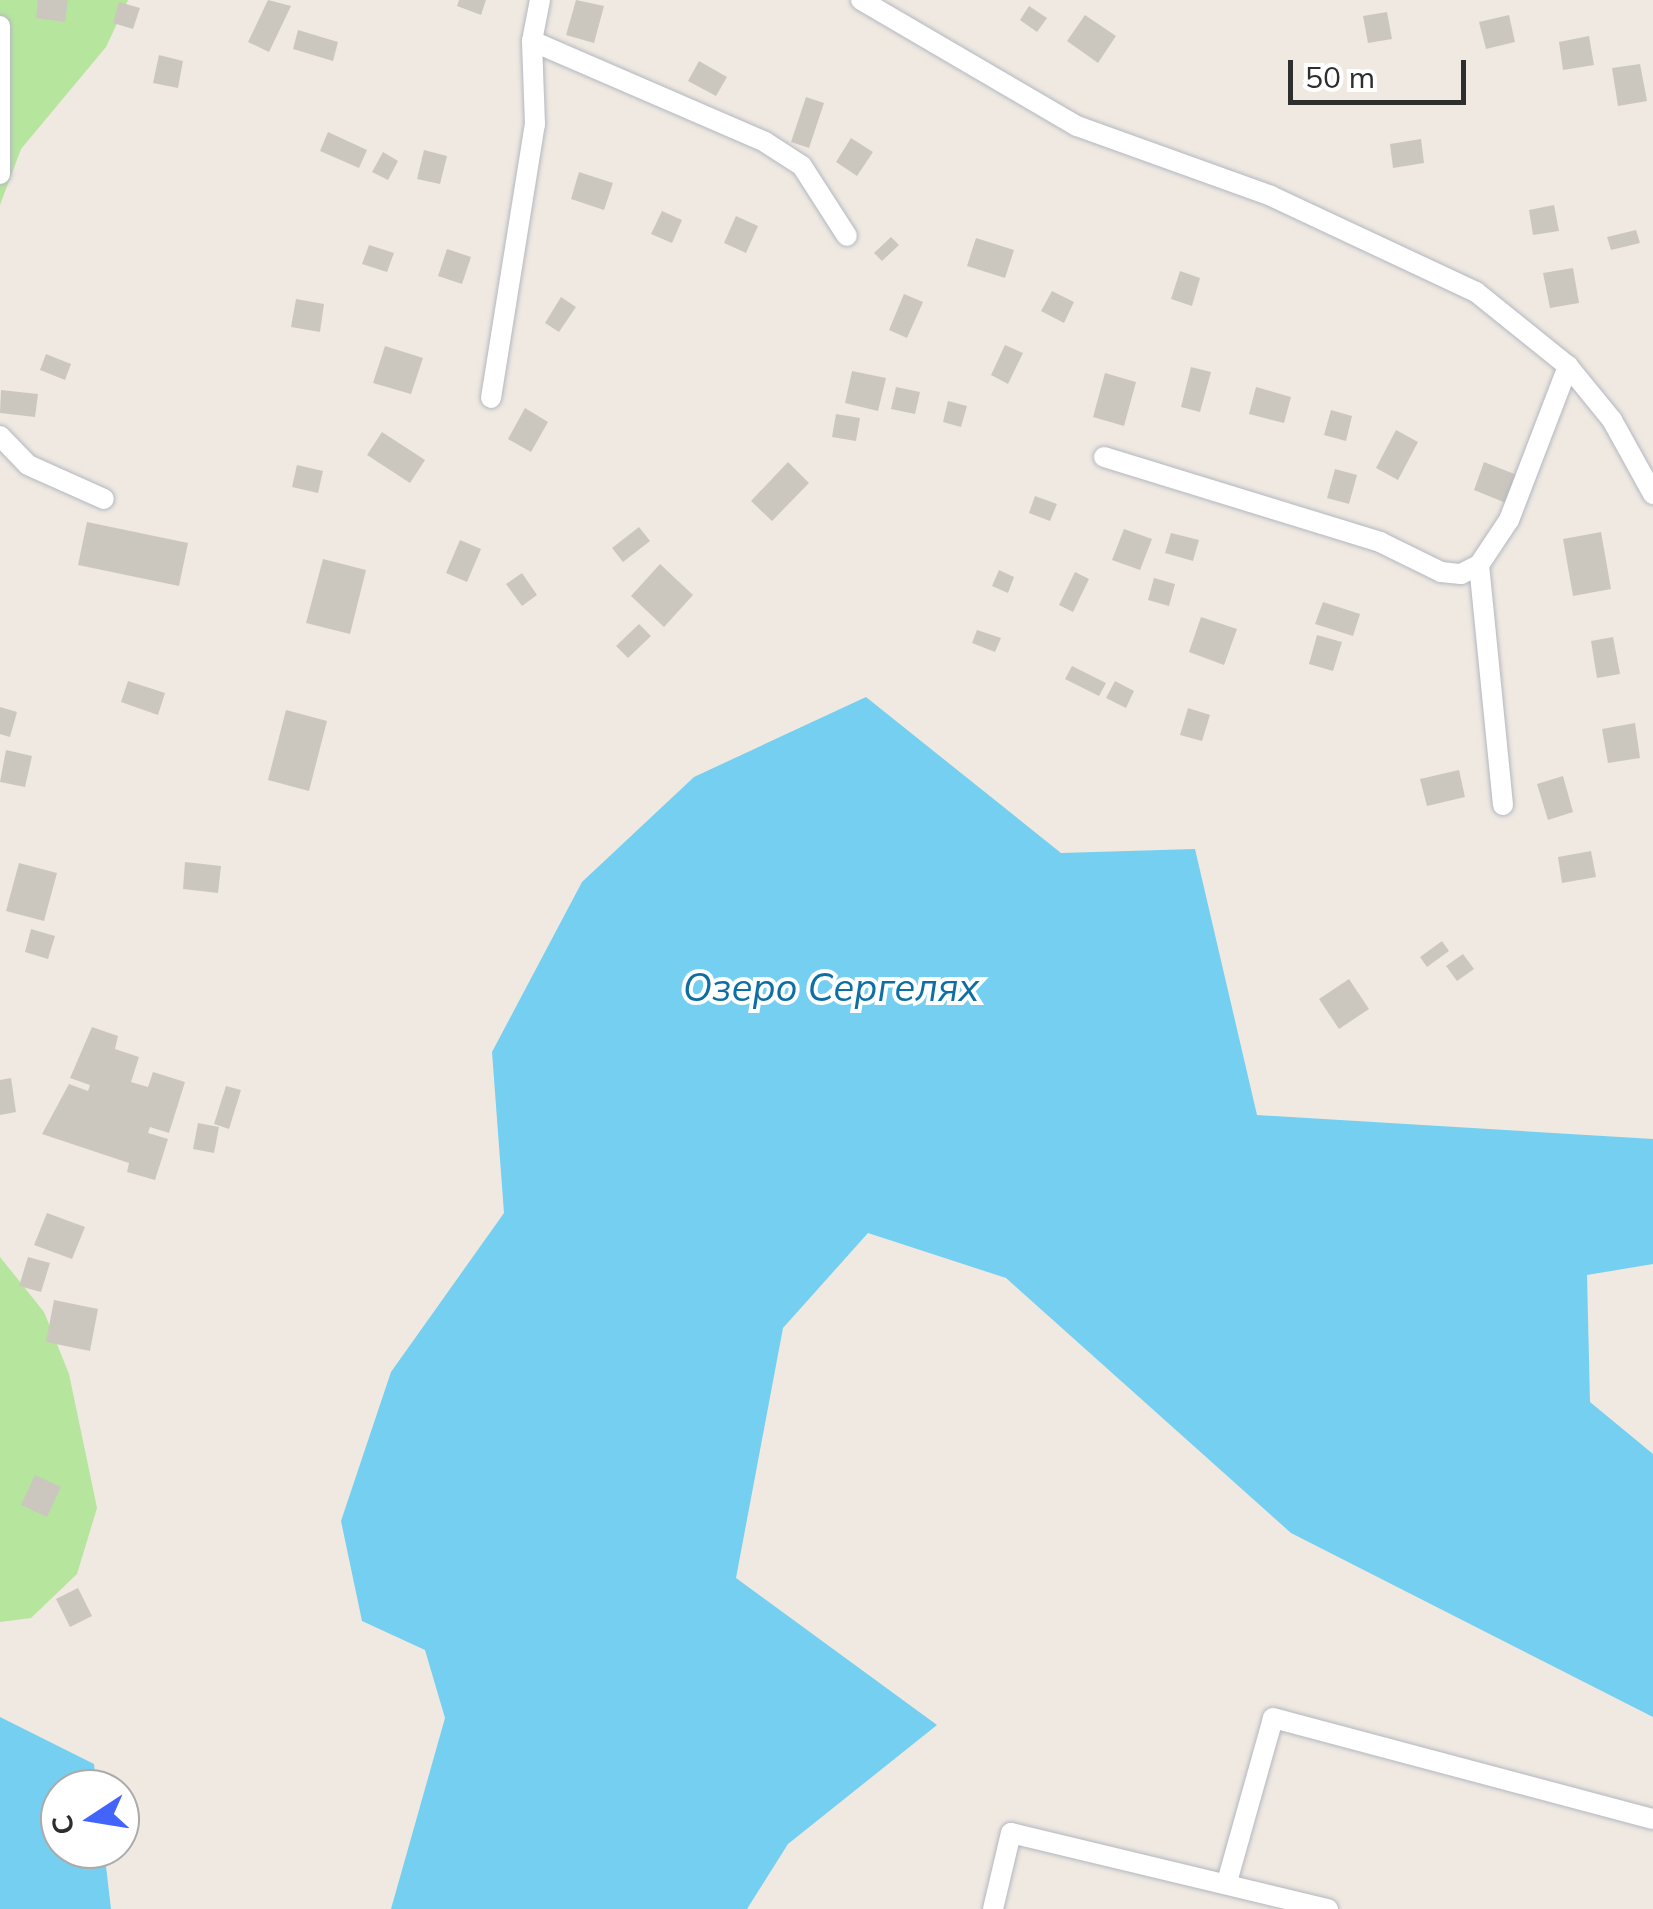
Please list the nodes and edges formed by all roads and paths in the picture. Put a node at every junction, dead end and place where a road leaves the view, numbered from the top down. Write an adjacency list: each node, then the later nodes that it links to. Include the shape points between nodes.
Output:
1 (540, 0): 4 (street)
2 (861, 0): 7 (street, via 1078,126 1271,196 1476,292)
3 (0, 26): 5 (street)
4 (532, 42): 6 (street, via 766,142 802,166); 8 (street, via 534,124)
5 (0, 174)
6 (846, 236)
7 (1568, 366): 11 (street); 13 (street, via 1509,520)
8 (491, 398)
9 (0, 436): 12 (street, via 28,465)
10 (1104, 457): 13 (street, via 1380,542 1441,572 1461,574)
11 (1652, 483)
12 (104, 498)
13 (1479, 565): 14 (street)
14 (1503, 805)
15 (1653, 1819): 16 (street, via 1273,1718)
16 (1228, 1882): 17 (street, via 1012,1833); 18 (street)
17 (992, 1909)
18 (1328, 1909)

